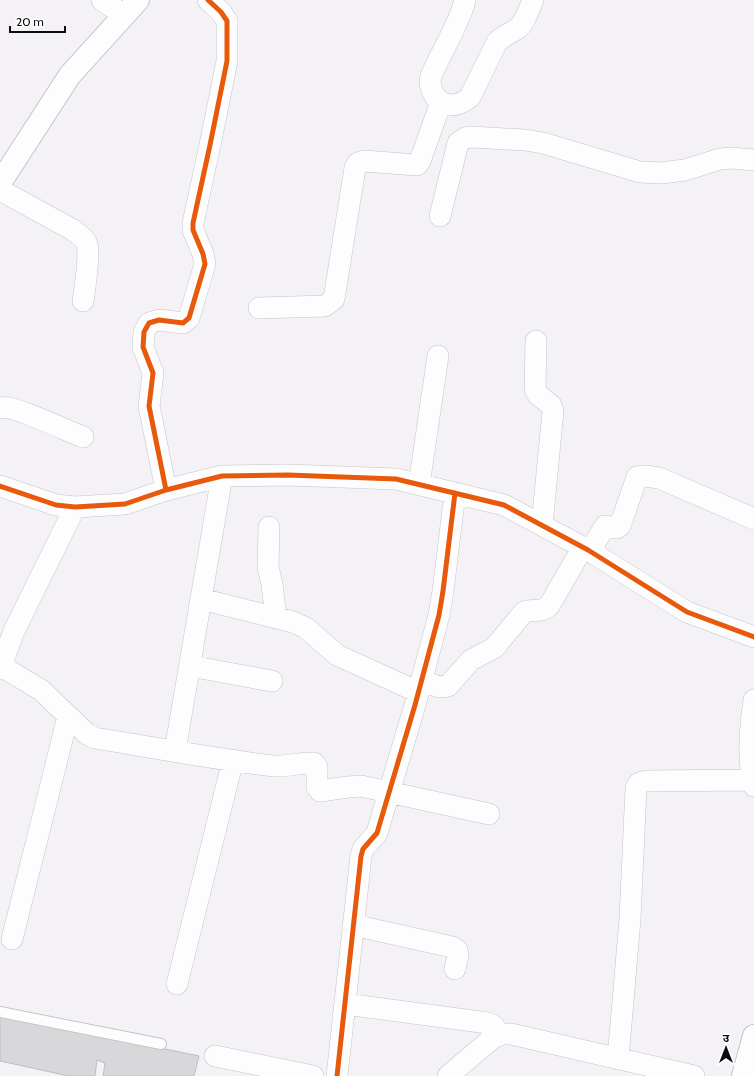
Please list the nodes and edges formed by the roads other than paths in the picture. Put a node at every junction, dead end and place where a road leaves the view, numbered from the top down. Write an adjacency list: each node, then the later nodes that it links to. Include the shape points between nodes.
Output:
1 (102, 0): 5 (street)
2 (208, 0): 20 (street, via 227,21 227,61 193,223 205,264 189,318 183,323 159,320 149,324 144,332 143,347 153,373 149,406)
3 (465, 0): 6 (street, via 431,76 432,91 436,99)
4 (533, 0): 6 (street, via 524,20 497,42 470,97 458,105)
5 (131, 8): 8 (street, via 70,75)
6 (442, 102): 12 (street, via 417,165 364,161 358,163 355,168 334,299 325,306)
7 (754, 160): 10 (street, via 720,159 685,170 640,172 543,143 465,138 458,143)
8 (0, 183)
9 (0, 190): 11 (street, via 73,230 86,242 88,252)
10 (440, 216)
11 (83, 301)
12 (259, 308)
13 (536, 341): 24 (street, via 535,389 538,395 551,405 553,411)
14 (438, 356): 18 (street)
15 (0, 408): 16 (street, via 3,406 17,410)
16 (83, 437)
17 (222, 476): 18 (street, via 288,474 396,479); 20 (street); 27 (street)
18 (420, 484): 21 (street)
19 (0, 486): 22 (street, via 56,505)
20 (166, 490): 22 (street, via 125,504)
21 (455, 493): 24 (street, via 504,505); 33 (street, via 442,599)
22 (75, 507): 30 (street)
23 (754, 519): 26 (street, via 659,478 637,477 620,526 605,526)
24 (542, 525): 26 (street)
25 (269, 527): 28 (street, via 268,567)
26 (587, 549): 29 (street, via 687,612); 33 (street, via 549,606 544,610 524,612 494,648 471,660 448,686)
27 (201, 599): 28 (street); 31 (street)
28 (276, 618): 33 (street, via 306,628 337,655)
29 (754, 637)
30 (1, 662): 35 (street, via 40,690)
31 (190, 666): 32 (street); 36 (street)
32 (272, 681)
33 (420, 686): 39 (street)
34 (754, 700): 38 (street, via 749,741)
35 (68, 716): 36 (street, via 95,738); 42 (street)
36 (175, 751): 37 (street)
37 (233, 760): 39 (street, via 276,766 314,763 317,767 317,787 320,791 361,786); 44 (street)
38 (753, 783): 51 (street, via 646,781 639,783 636,788 630,919)
39 (388, 792): 40 (street); 41 (street, via 377,834 363,849 361,856)
40 (489, 814)
41 (353, 925): 43 (street, via 452,947 457,950 458,956); 45 (street)
42 (12, 939)
43 (455, 969)
44 (177, 984)
45 (345, 1004): 47 (street, via 488,1023 494,1026); 53 (street)
46 (0, 1012): 49 (lane)
47 (498, 1036): 51 (street, via 511,1034); 54 (street)
48 (754, 1039): 56 (street)
49 (161, 1044)
50 (215, 1056): 52 (street)
51 (618, 1059): 55 (street)
52 (313, 1076)
53 (337, 1076)
54 (448, 1076)
55 (694, 1076)
56 (743, 1076)

